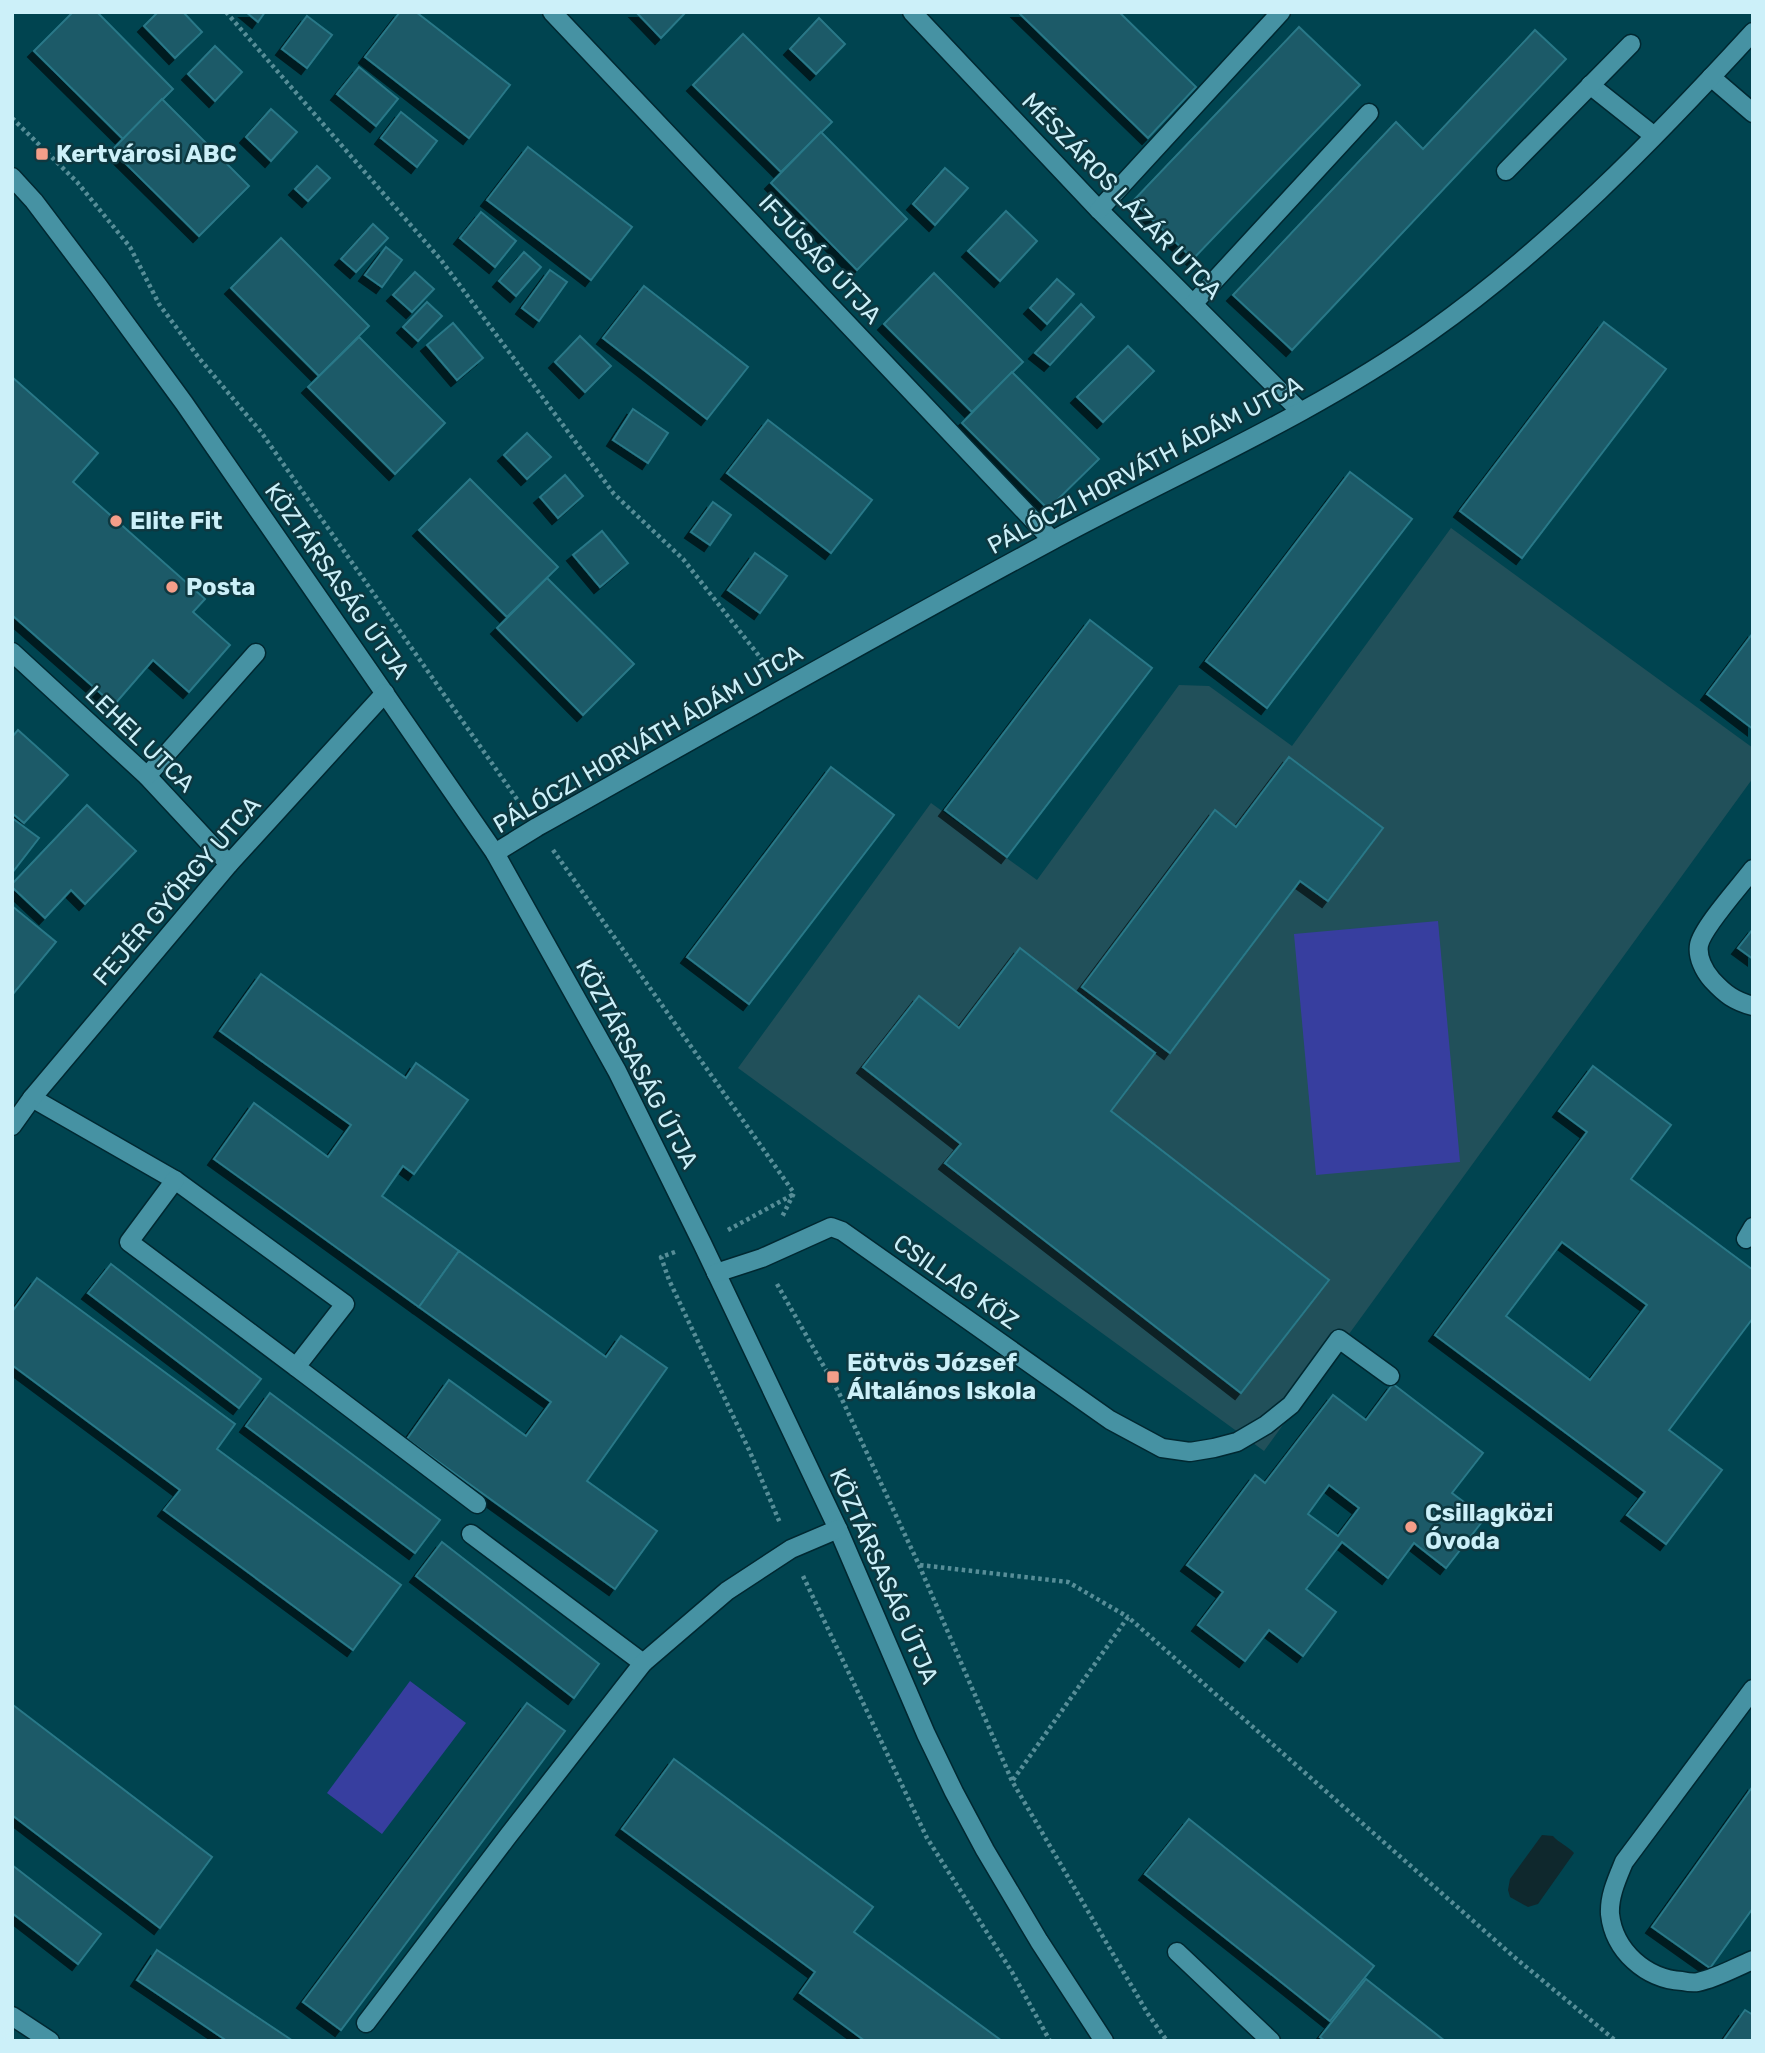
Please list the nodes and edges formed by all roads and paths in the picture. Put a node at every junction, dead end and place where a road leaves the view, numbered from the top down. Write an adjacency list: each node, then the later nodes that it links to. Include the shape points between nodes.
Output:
1 (226, 12): 21 (path, via 441,260 614,494 683,559)
2 (552, 12): 18 (street, IFJÚSÁG ÚTJA)
3 (912, 12): 15 (street, MÉSZÁROS LÁZÁR UTCA)
4 (1281, 12): 15 (street)
5 (1753, 32): 7 (street, PÁLÓCZI HORVÁTH ÁDÁM UTCA)
6 (1631, 44): 8 (street)
7 (1711, 77): 10 (street); 12 (street, PÁLÓCZI HORVÁTH ÁDÁM UTCA)
8 (1590, 85): 12 (street); 13 (street)
9 (1369, 113): 16 (street)
10 (1753, 113)
11 (12, 118): 24 (path, via 130,247 159,304 261,432)
12 (1653, 135): 17 (street, PÁLÓCZI HORVÁTH ÁDÁM UTCA, via 1578,211 1496,282 1430,332)
13 (1506, 171)
14 (12, 177): 22 (street, KÖZTÁRSASÁG ÚTJA, via 184,402)
15 (1099, 210): 16 (street, MÉSZÁROS LÁZÁR UTCA)
16 (1193, 304): 17 (street, MÉSZÁROS LÁZÁR UTCA)
17 (1300, 411): 18 (street, PÁLÓCZI HORVÁTH ÁDÁM UTCA)
18 (1052, 540): 21 (street, PÁLÓCZI HORVÁTH ÁDÁM UTCA)
19 (12, 652): 23 (street, LEHEL UTCA)
20 (256, 653): 23 (street)
21 (784, 689): 24 (street, PÁLÓCZI HORVÁTH ÁDÁM UTCA)
22 (384, 693): 25 (street, KÖZTÁRSASÁG ÚTJA); 26 (street, FEJÉR GYÖRGY UTCA)
23 (147, 776): 26 (street, LEHEL UTCA)
24 (537, 827): 25 (street, PÁLÓCZI HORVÁTH ÁDÁM UTCA); 32 (path, via 794,1193)
25 (495, 853): 33 (street, KÖZTÁRSASÁG ÚTJA, via 617,1071)
26 (229, 864): 29 (street, FEJÉR GYÖRGY UTCA)
27 (1753, 869): 28 (street, via 1699,944 1708,975 1726,995)
28 (1752, 1006)
29 (32, 1098): 30 (street, FEJÉR GYÖRGY UTCA); 31 (street)
30 (12, 1126)
31 (175, 1180): 35 (street, via 129,1242); 35 (street, via 345,1304)
32 (762, 1258): 33 (street, CSILLAG KÖZ); 36 (street, CSILLAG KÖZ, via 831,1227 842,1231 1110,1420 1162,1448 1190,1452 1214,1448 1266,1425 1291,1405 1339,1339); 41 (path, via 839,1393)
33 (716, 1273): 38 (street, KÖZTÁRSASÁG ÚTJA)
34 (669, 1280): 40 (path)
35 (296, 1367): 37 (street)
36 (1390, 1376)
37 (478, 1504)
38 (838, 1529): 40 (street); 52 (street, KÖZTÁRSASÁG ÚTJA, via 954,1792 1039,1941)
39 (471, 1534): 43 (street)
40 (791, 1549): 43 (street, via 727,1591); 51 (path, via 927,1838)
41 (919, 1565): 42 (path, via 1068,1582); 45 (path)
42 (1128, 1617): 45 (path); 55 (path)
43 (643, 1663): 49 (street)
44 (1753, 1689): 47 (street, via 1624,1862 1610,1913 1616,1936 1633,1961 1671,1980 1697,1983)
45 (1012, 1780): 53 (path)
46 (1177, 1952): 54 (street)
47 (1753, 1960)
48 (12, 2016): 50 (street)
49 (366, 2023)
50 (50, 2041)
51 (1050, 2041)
52 (1104, 2041)
53 (1167, 2041)
54 (1271, 2041)
55 (1616, 2041)

